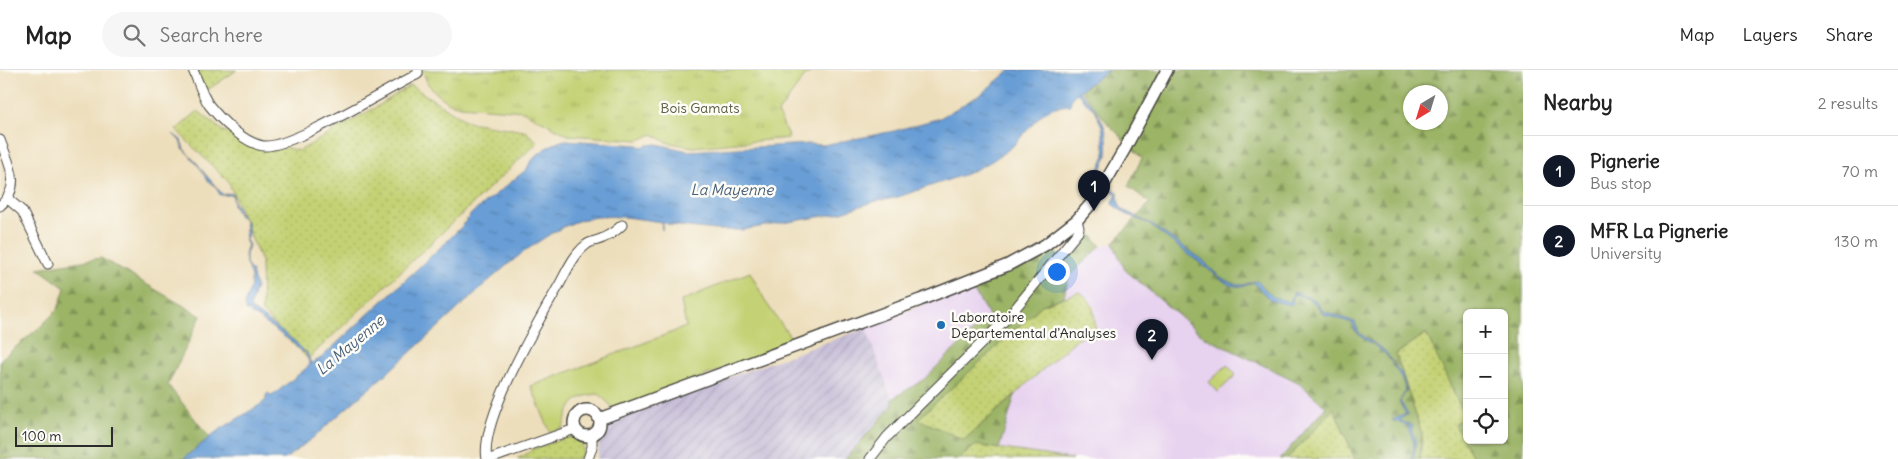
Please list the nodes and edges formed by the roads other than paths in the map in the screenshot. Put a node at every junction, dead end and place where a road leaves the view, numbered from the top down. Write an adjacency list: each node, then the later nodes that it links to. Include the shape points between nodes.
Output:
1 (193, 70): 2 (street, via 208,104 228,126 263,146 295,138 418,74)
2 (418, 70)
3 (1167, 70): 7 (main road, via 1105,185)
4 (0, 140): 5 (street, via 13,174 13,187)
5 (8, 198): 6 (street); 9 (street, via 22,211)
6 (0, 206)
7 (1077, 220): 10 (main road, via 1045,245 1008,265); 15 (street, via 1078,232 1009,316)
8 (622, 225): 13 (street, via 604,238 586,244 539,320 495,411 487,445)
9 (48, 264)
10 (599, 419): 11 (main road, via 590,410 582,411 575,416); 12 (main road, via 598,430)
11 (575, 428): 12 (main road, via 580,434); 13 (street)
12 (592, 435): 14 (street)
13 (489, 459)
14 (588, 459)
15 (870, 459)

